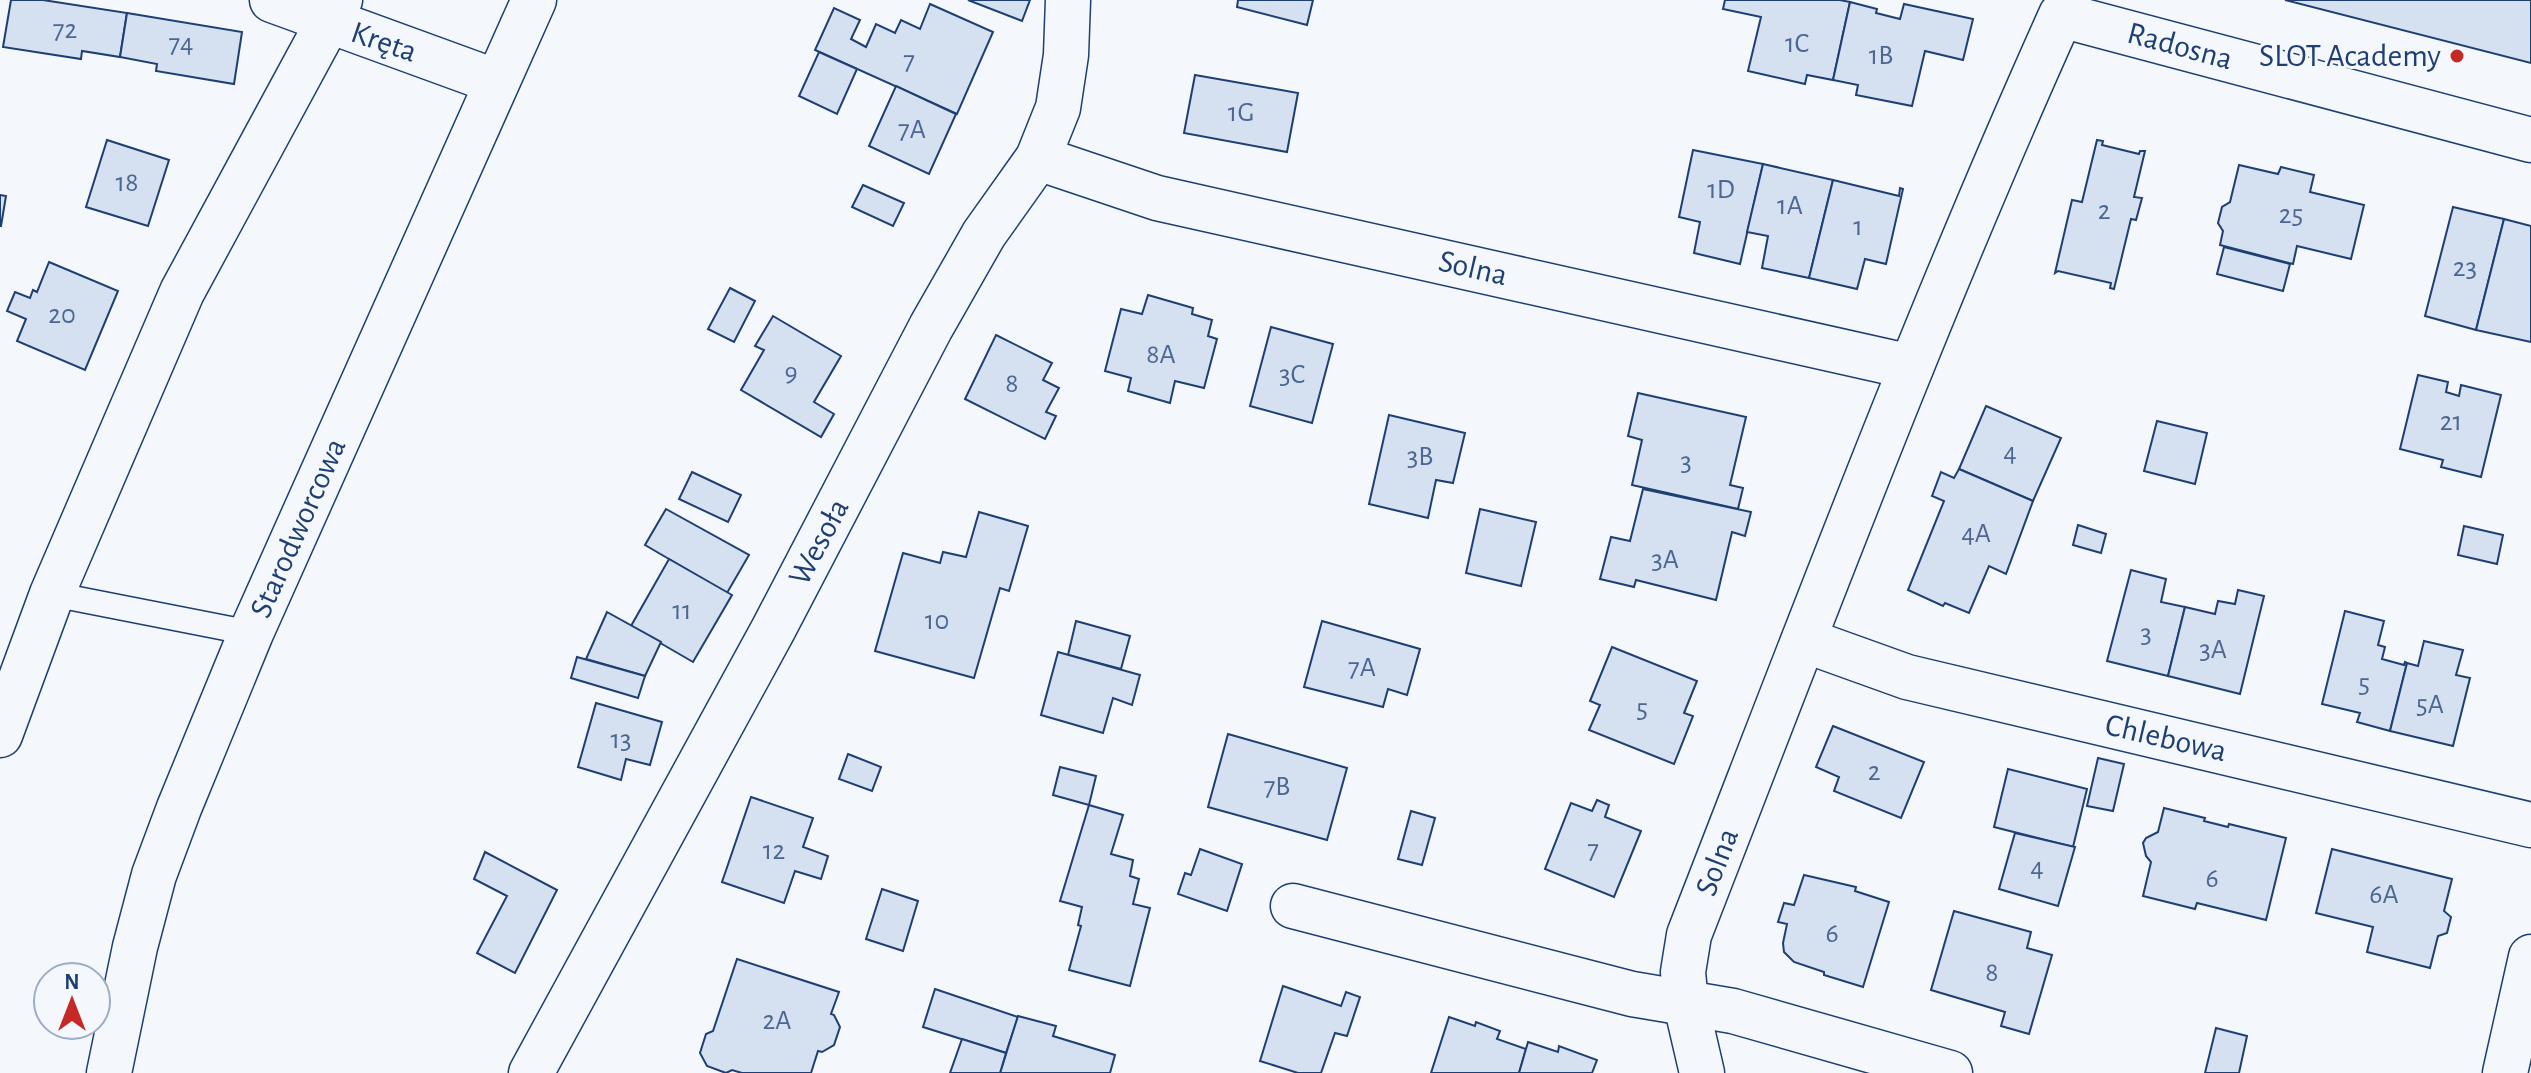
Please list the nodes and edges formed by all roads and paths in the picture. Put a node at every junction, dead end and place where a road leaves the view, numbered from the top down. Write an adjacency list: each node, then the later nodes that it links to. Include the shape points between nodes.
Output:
1 (272, 0): 4 (street, Kręta)
2 (534, 0): 6 (street, Starodworcowa)
3 (1068, 0): 8 (street, Wesoła, via 1058,108)
4 (334, 11): 6 (street, Kręta); 10 (street, via 182,292)
5 (2061, 15): 7 (street, Radosna); 9 (street, Solna)
6 (497, 82): 11 (street, Starodworcowa)
7 (2531, 140)
8 (1038, 158): 9 (street, Solna, via 1157,198); 19 (street, Wesoła, via 984,234 931,327)
9 (1911, 367): 12 (street, Solna)
10 (52, 594): 11 (lane); 13 (street)
11 (251, 633): 18 (street, Starodworcowa, via 154,875)
12 (1804, 640): 14 (street, Chlebowa, via 1907,677); 17 (street, Solna, via 1689,935 1683,972)
13 (0, 735)
14 (2531, 825)
15 (1293, 906): 17 (street)
16 (2531, 957): 22 (street)
17 (1686, 1004): 20 (street, Solna); 21 (street, via 1733,1011)
18 (109, 1073)
19 (533, 1073)
20 (1702, 1073)
21 (1950, 1073)
22 (2505, 1073)

